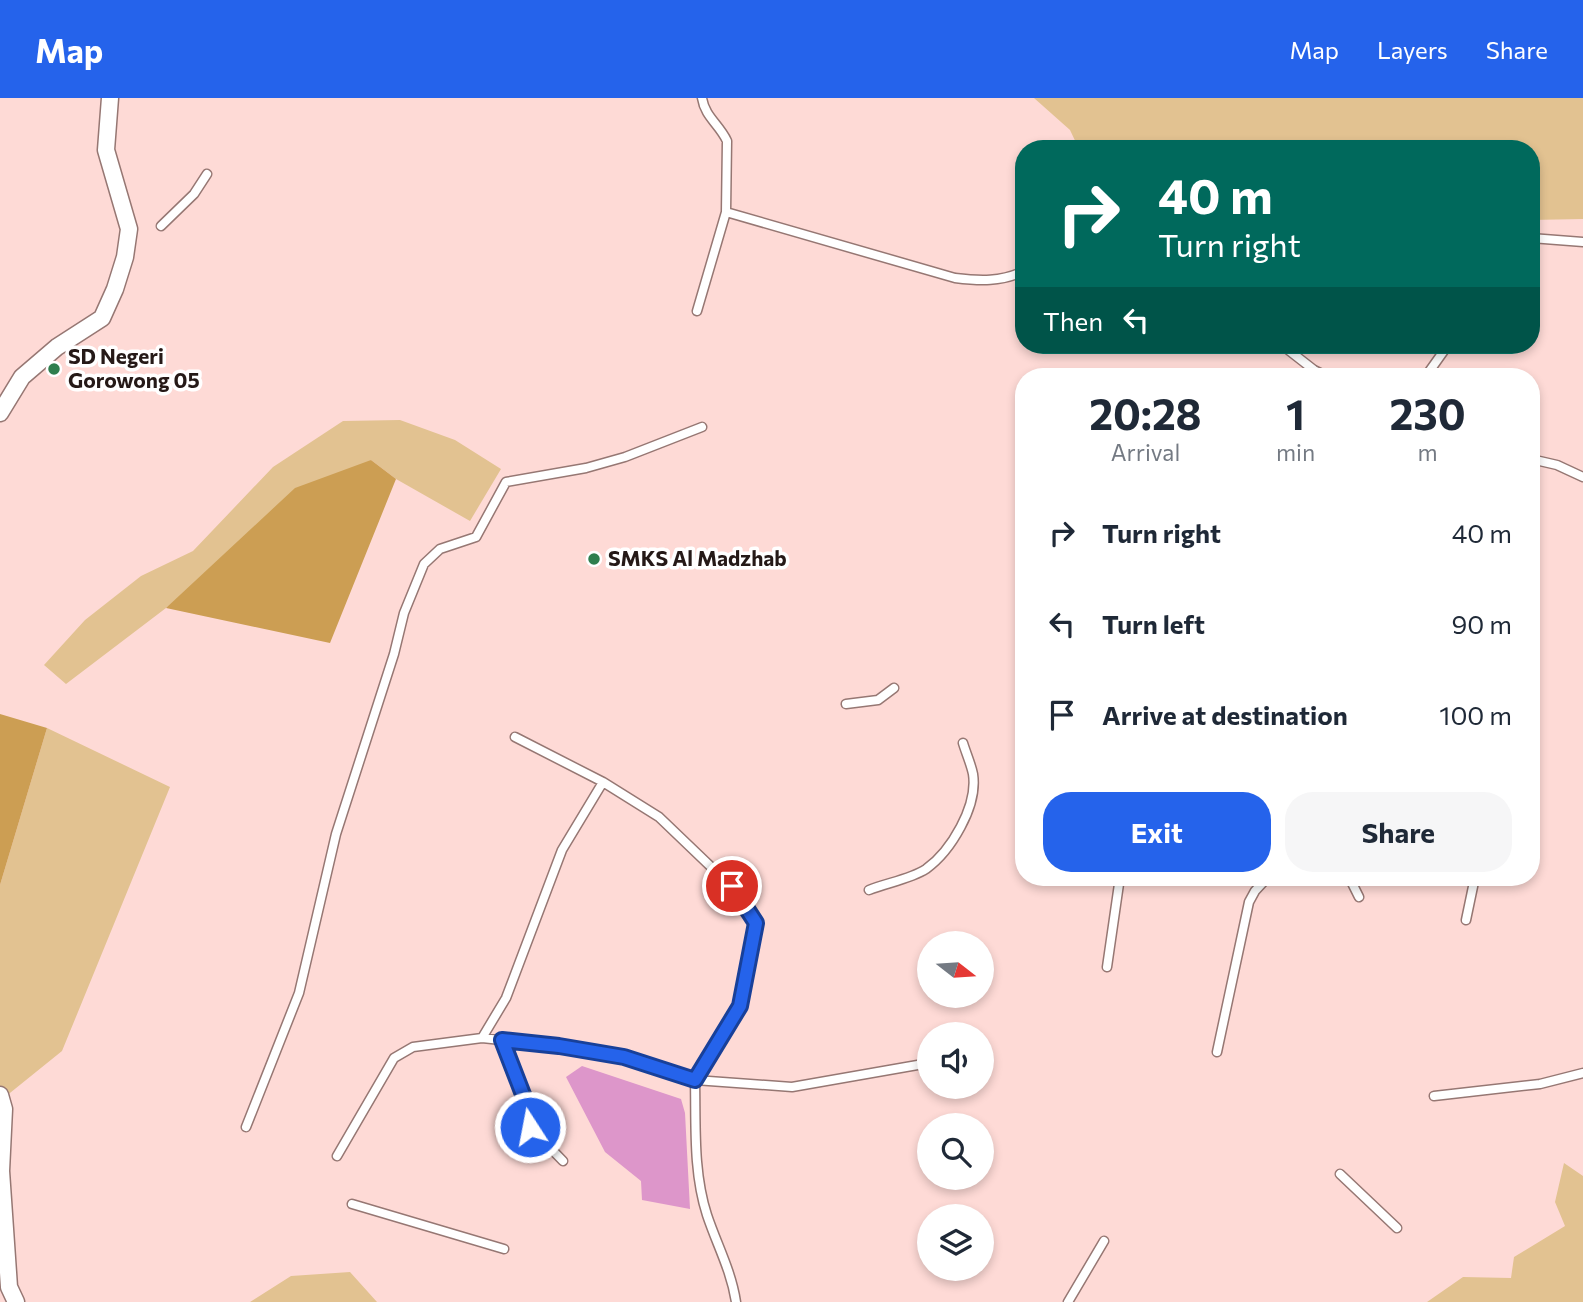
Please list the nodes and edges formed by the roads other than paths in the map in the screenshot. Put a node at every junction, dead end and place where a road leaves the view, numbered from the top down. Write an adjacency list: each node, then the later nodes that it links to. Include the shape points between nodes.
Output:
1 (110, 98): 12 (street, via 106,150 129,229 115,289 102,318 22,377)
2 (702, 98): 4 (lane, via 705,113 727,141)
3 (207, 174): 5 (lane, via 194,194)
4 (726, 212): 8 (lane, via 955,278 986,281); 9 (lane)
5 (161, 226)
6 (1540, 240): 7 (lane)
7 (1583, 242)
8 (1015, 275)
9 (697, 311)
10 (1294, 354): 11 (lane)
11 (1311, 368)
12 (0, 413)
13 (702, 427): 37 (lane, via 586,468 506,482 476,537 440,549 424,564 404,614 336,834 299,993)
14 (1540, 461): 15 (lane)
15 (1583, 477)
16 (894, 688): 17 (lane, via 878,700)
17 (846, 704)
18 (515, 737): 20 (lane)
19 (963, 743): 25 (lane, via 973,776 971,800 946,848 925,870)
20 (603, 782): 29 (lane, via 562,850 506,998); 34 (lane, via 659,817 732,886 756,923 740,1006)
21 (1119, 886): 28 (lane)
22 (1261, 886): 31 (lane, via 1249,902)
23 (1354, 886): 26 (lane)
24 (1473, 886): 27 (lane)
25 (869, 890)
26 (1359, 897)
27 (1466, 920)
28 (1107, 967)
29 (482, 1038): 30 (lane); 38 (lane, via 413,1047 394,1058)
30 (502, 1040): 34 (lane, via 624,1057); 39 (lane, via 529,1110 530,1127)
31 (1217, 1052)
32 (917, 1065): 34 (lane, via 792,1087)
33 (1583, 1073): 36 (lane, via 1540,1084)
34 (695, 1080): 46 (lane, via 699,1182)
35 (0, 1095): 45 (street, via 9,1287)
36 (1434, 1096)
37 (246, 1127)
38 (337, 1156)
39 (563, 1161)
40 (1340, 1174): 42 (lane)
41 (352, 1204): 44 (lane)
42 (1397, 1228)
43 (1104, 1241): 47 (lane)
44 (504, 1249)
45 (16, 1302)
46 (736, 1302)
47 (1068, 1302)

